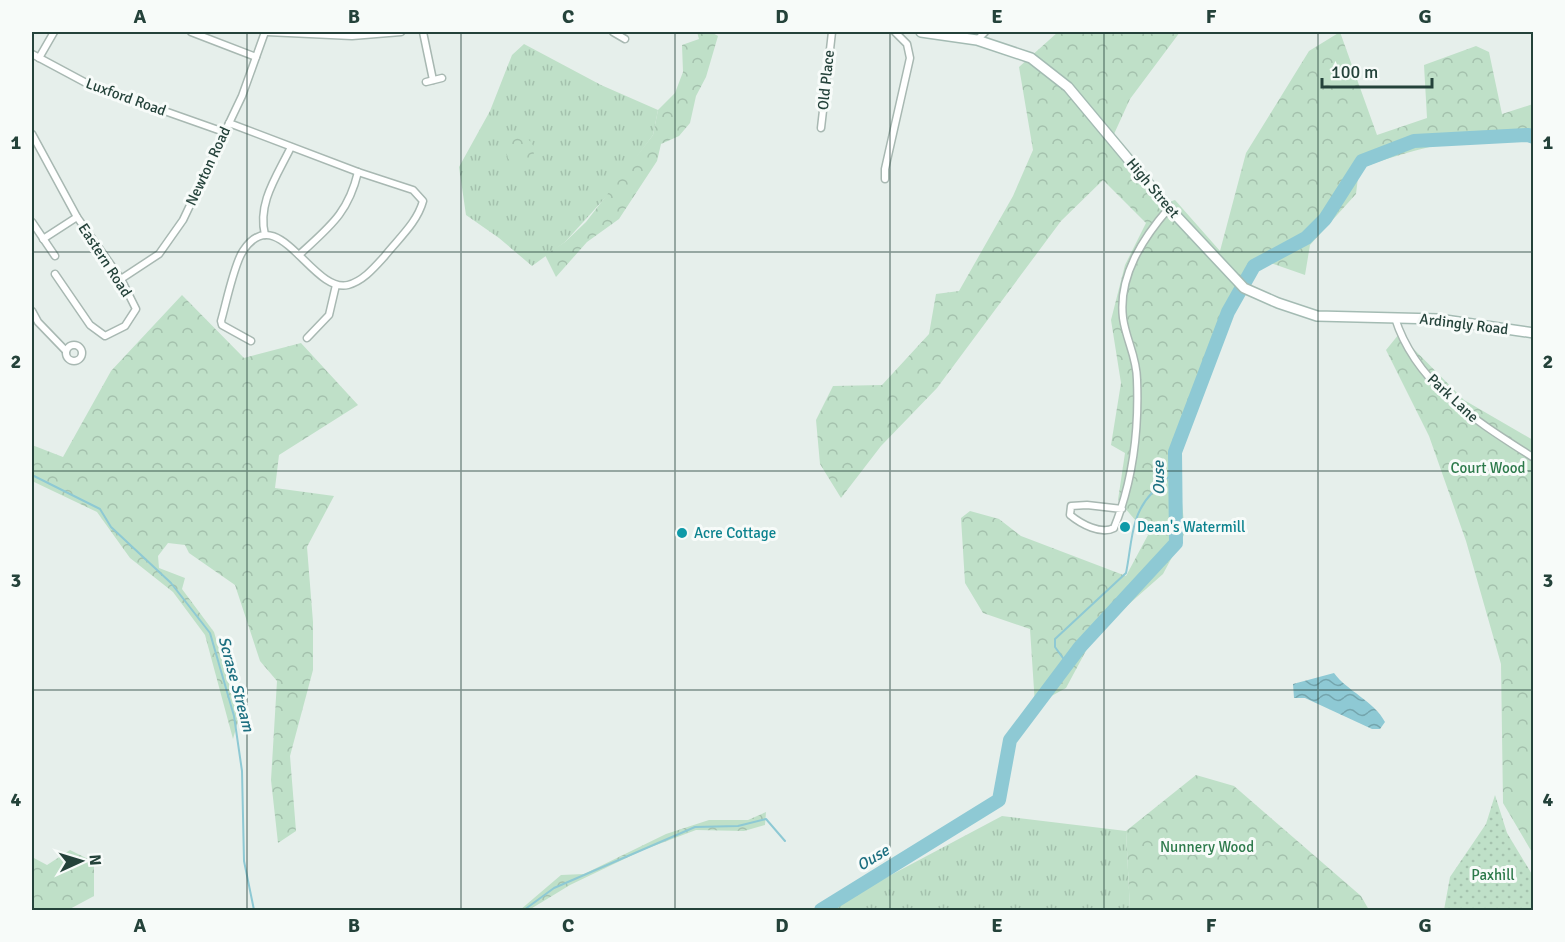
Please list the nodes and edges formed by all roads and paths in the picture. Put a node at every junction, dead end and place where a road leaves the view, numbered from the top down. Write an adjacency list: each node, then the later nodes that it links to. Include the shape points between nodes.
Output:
1 (54, 32): 15 (street)
2 (191, 32): 14 (street)
3 (266, 32): 4 (street, via 352,36); 14 (street, Newton Road)
4 (401, 32)
5 (423, 32): 16 (street, via 430,81)
6 (613, 32): 11 (street)
7 (832, 32): 18 (street, Old Place)
8 (895, 32): 23 (street, via 907,44 909,58)
9 (921, 32): 12 (main road, High Street)
10 (985, 32): 12 (street)
11 (625, 39)
12 (978, 40): 24 (main road, High Street, via 1031,58 1068,87)
13 (32, 54): 15 (street, Luxford Road)
14 (256, 57): 17 (street, Newton Road)
15 (39, 58): 19 (street, Luxford Road, via 88,84)
16 (442, 78)
17 (229, 123): 19 (street, Newton Road); 21 (street)
18 (821, 128)
19 (224, 132): 32 (street, Newton Road, via 183,220 159,254)
20 (32, 134): 25 (street, Eastern Road)
21 (291, 147): 22 (street); 27 (street, via 263,207)
22 (358, 172): 29 (street, via 352,198 336,220); 33 (street, via 413,190 423,201 420,214 373,269 353,283)
23 (885, 179)
24 (1169, 208): 35 (main road, High Street, via 1242,287 1317,316); 41 (street, via 1149,230 1132,262 1122,296 1137,379 1133,453)
25 (77, 217): 28 (street); 32 (street, Eastern Road)
26 (32, 222): 28 (street)
27 (265, 235): 29 (street, via 275,236); 38 (street, via 254,239 242,252 221,321)
28 (43, 239): 30 (street)
29 (299, 255): 33 (street)
30 (55, 256)
31 (56, 274): 32 (street, Eastern Road, via 90,325 105,336 125,326 136,309)
32 (121, 279)
33 (336, 285): 37 (street, via 329,315)
34 (32, 311): 39 (street)
35 (1395, 318): 36 (main road, Ardingly Road, via 1438,319); 40 (street, Park Lane, via 1429,379 1469,417)
36 (1533, 333)
37 (307, 338)
38 (251, 341)
39 (66, 351)
40 (1533, 458)
41 (1122, 509): 41 (street, via 1109,531 1095,529 1070,515 1071,506 1078,505)

